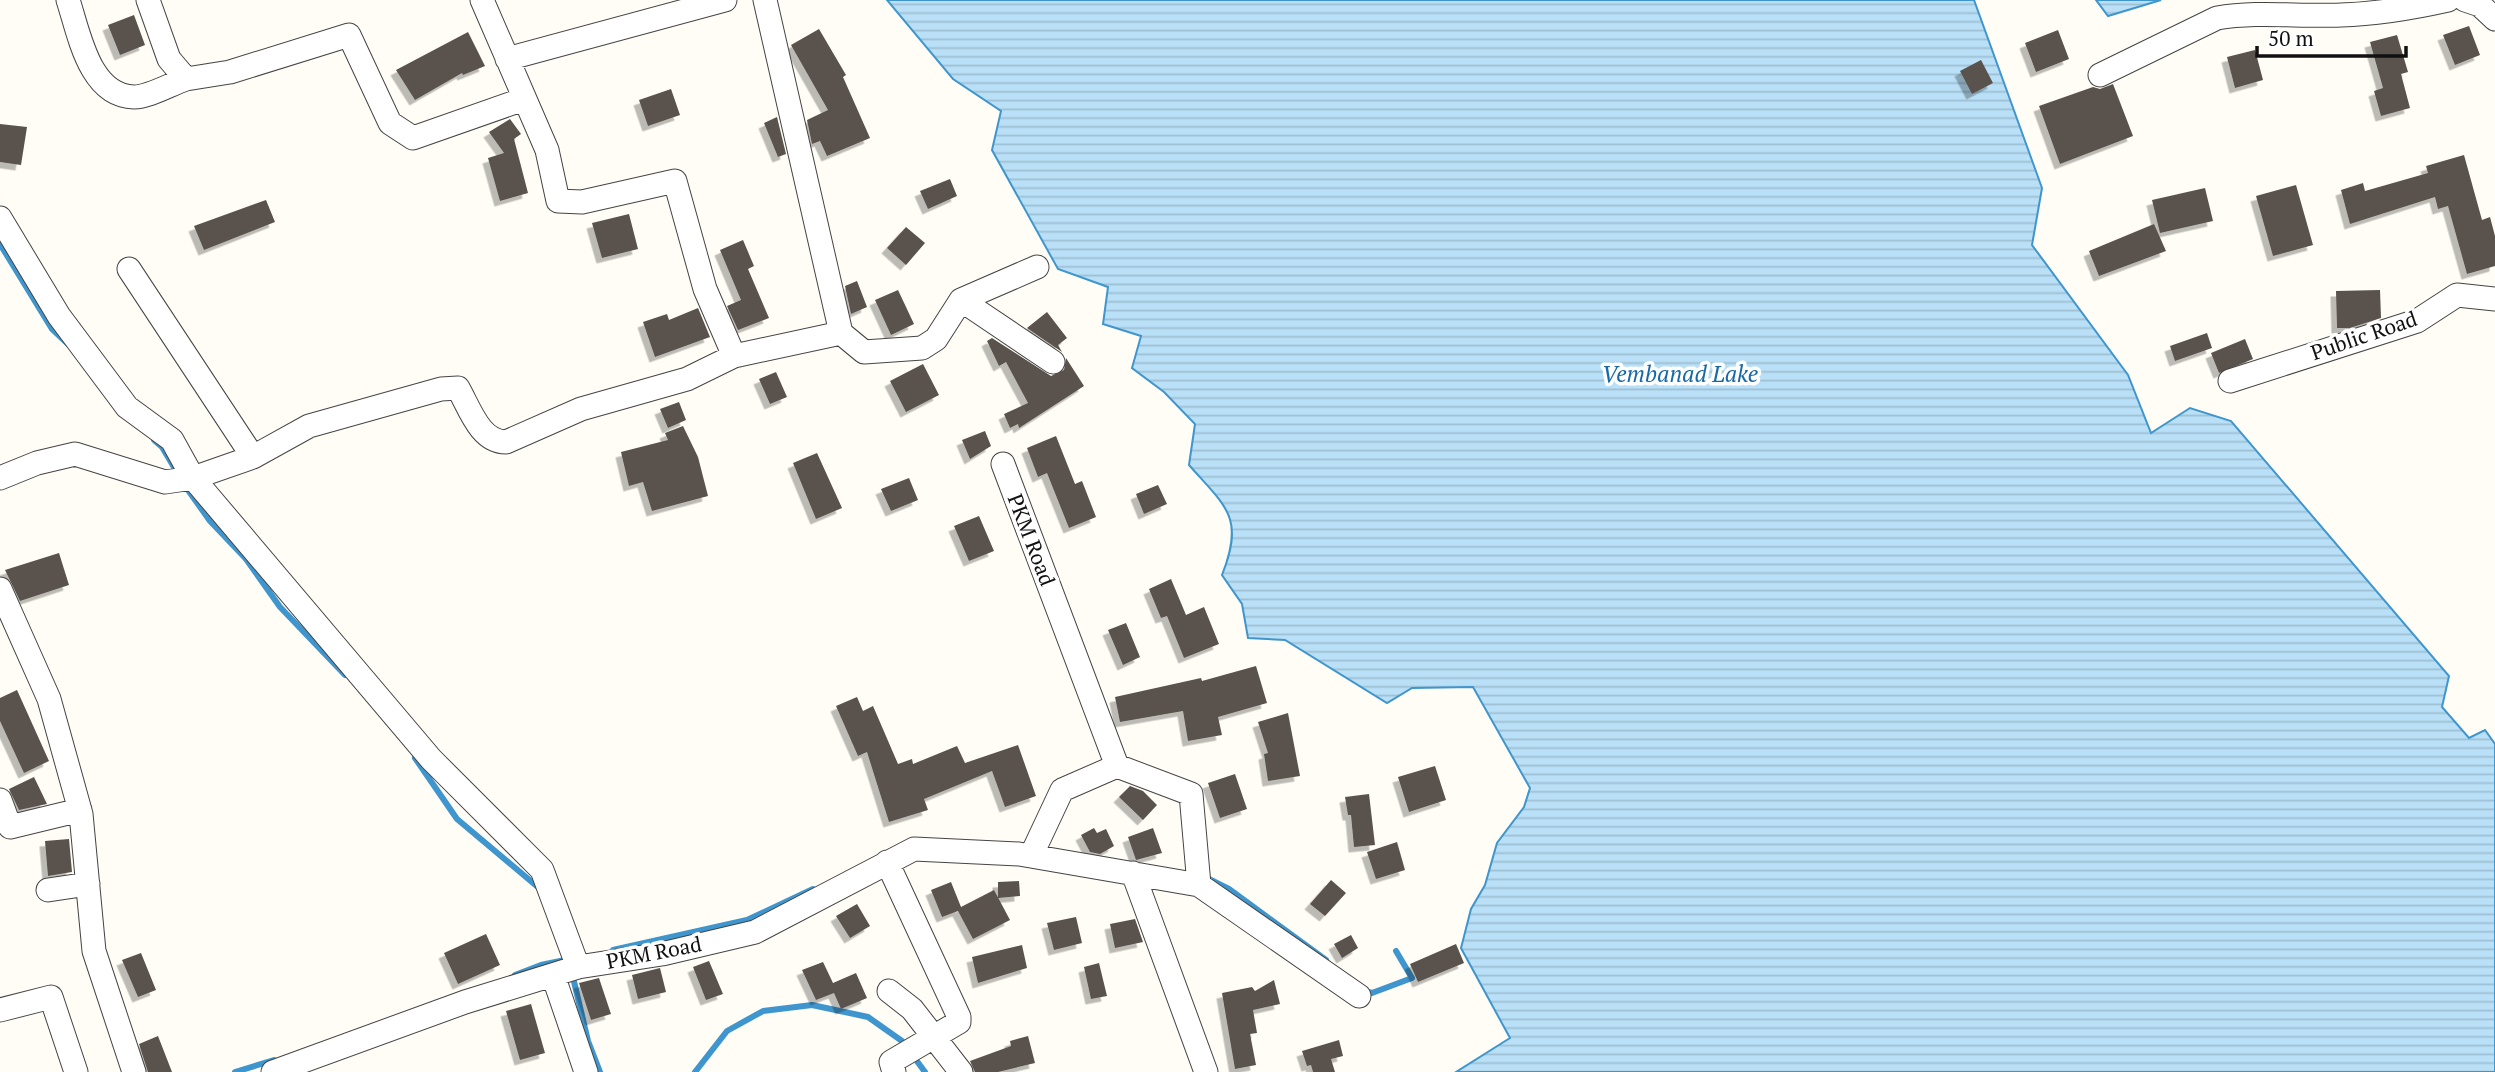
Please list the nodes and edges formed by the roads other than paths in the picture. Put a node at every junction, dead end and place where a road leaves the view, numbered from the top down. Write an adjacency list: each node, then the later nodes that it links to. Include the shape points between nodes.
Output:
1 (68, 0): 11 (street, via 93,72 115,91 135,97)
2 (148, 0): 11 (street, via 169,59)
3 (482, 0): 9 (street)
4 (725, 0): 9 (street)
5 (765, 0): 18 (street)
6 (2448, 0): 10 (street, via 2399,11 2217,18)
7 (2465, 0): 8 (street, via 2480,5)
8 (2495, 19)
9 (507, 59): 12 (street)
10 (2100, 75)
11 (186, 79): 12 (street, via 230,72 349,35 390,123 413,138)
12 (524, 99): 19 (street, via 547,150 558,201 582,202 675,181 705,289)
13 (0, 218): 25 (street, via 59,316 127,407 172,440)
14 (1037, 267): 17 (street)
15 (129, 270): 22 (street)
16 (2495, 299): 21 (street, Public Road, via 2457,295 2417,321)
17 (961, 300): 18 (street, via 936,339 922,348 864,352); 20 (street)
18 (841, 333): 19 (street)
19 (734, 356): 22 (street, via 687,379 581,409 506,442 494,442 485,435 458,388 309,426)
20 (1053, 362)
21 (2230, 381)
22 (253, 457): 25 (street)
23 (1003, 464): 27 (street, PKM Road)
24 (0, 478): 25 (street, via 75,454 165,482)
25 (192, 478): 36 (street, via 431,759 542,870)
26 (0, 589): 29 (street, via 49,699)
27 (1117, 766): 30 (street, via 1062,790); 34 (street, via 1191,794)
28 (0, 800): 29 (street, via 10,827)
29 (80, 810): 33 (street)
30 (1031, 856): 31 (street, PKM Road, via 923,846); 32 (street, PKM Road)
31 (887, 862): 36 (street, PKM Road, via 755,932 662,954); 41 (street, via 959,1017 959,1022)
32 (1133, 873): 34 (street, PKM Road); 48 (street)
33 (88, 884): 35 (street); 43 (street, via 94,951)
34 (1199, 885): 39 (street, PKM Road)
35 (48, 890)
36 (578, 967): 37 (street, PKM Road)
37 (552, 975): 44 (street, PKM Road); 45 (street)
38 (889, 990): 41 (street)
39 (1359, 996)
40 (0, 1010): 42 (street, via 51,998)
41 (935, 1036): 46 (street, via 891,1062); 47 (street)
42 (76, 1072)
43 (134, 1072)
44 (273, 1072)
45 (586, 1072)
46 (894, 1072)
47 (961, 1072)
48 (1206, 1072)

